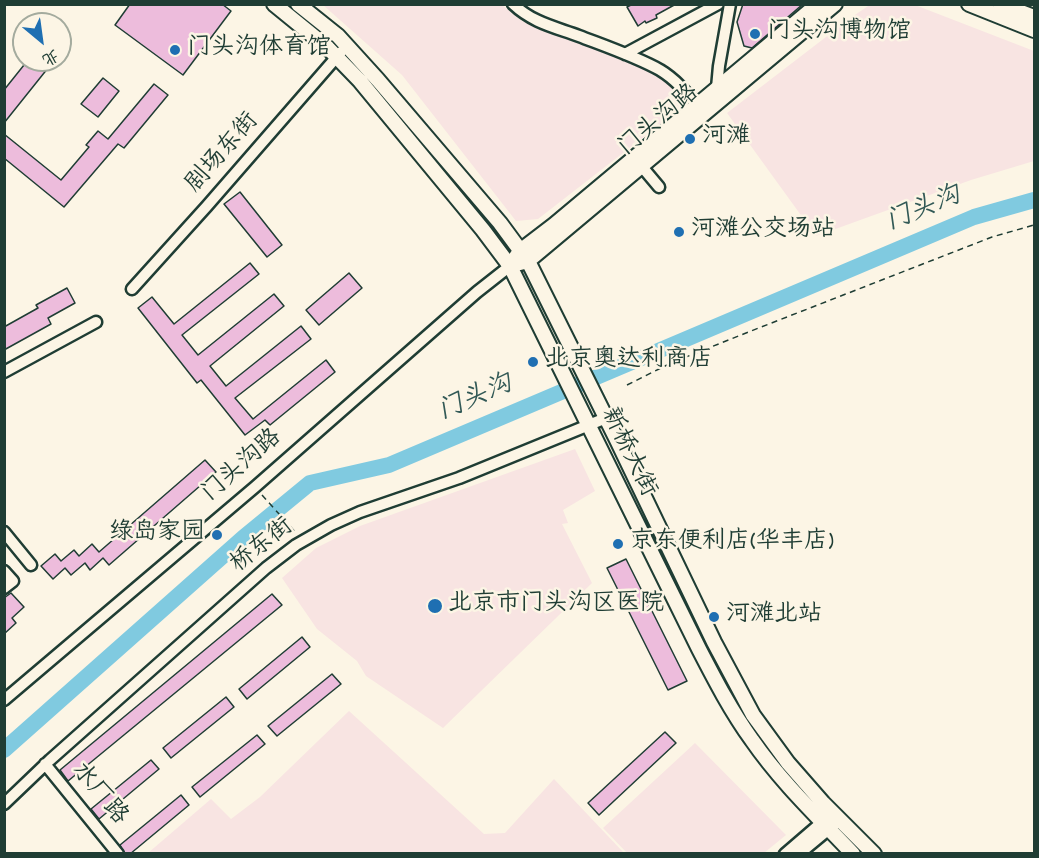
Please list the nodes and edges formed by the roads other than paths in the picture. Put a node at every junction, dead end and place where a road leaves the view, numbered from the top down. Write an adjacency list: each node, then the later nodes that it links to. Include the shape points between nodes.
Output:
1 (274, 4): 14 (main road, 新桥大街)
2 (298, 4): 12 (main road, 新桥大街)
3 (513, 4): 13 (street, via 541,23)
4 (718, 4): 13 (street)
5 (730, 4): 15 (street, via 719,66)
6 (818, 4): 15 (main road, 门头沟路)
7 (835, 4): 15 (main road, 门头沟路)
8 (969, 4): 11 (main road)
9 (1000, 4): 10 (main road)
10 (1035, 17)
11 (1035, 30)
12 (347, 45): 14 (street, 剧场东街); 19 (main road, 新桥大街)
13 (625, 54): 16 (street, via 661,70)
14 (337, 56): 20 (main road, 新桥大街, via 476,220); 21 (street, 剧场东街)
15 (721, 93): 16 (main road, 门头沟路); 17 (main road, 门头沟路)
16 (697, 105): 17 (main road, 门头沟路)
17 (638, 162): 18 (street); 19 (main road, 门头沟路)
18 (659, 187)
19 (524, 256): 20 (main road, 门头沟路); 24 (main road, 新桥大街)
20 (510, 266): 25 (main road, 新桥大街); 30 (street, 门头沟路)
21 (132, 289)
22 (96, 321): 23 (street)
23 (4, 372)
24 (606, 418): 25 (street, 桥东街); 33 (main road, 新桥大街, via 742,696)
25 (588, 425): 31 (street, 桥东街, via 459,478 360,512 303,541 266,568); 33 (main road, 新桥大街, via 728,702 775,770)
26 (4, 532): 27 (street)
27 (31, 565)
28 (4, 571): 29 (street, via 13,582)
29 (4, 588)
30 (4, 700)
31 (45, 764): 32 (street, 桥东街); 34 (street, 水厂路)
32 (4, 804)
33 (831, 821): 35 (street); 36 (street); 37 (main road, 新桥大街); 38 (main road, 新桥大街)
34 (118, 854)
35 (785, 854)
36 (800, 854)
37 (853, 854)
38 (874, 854)

